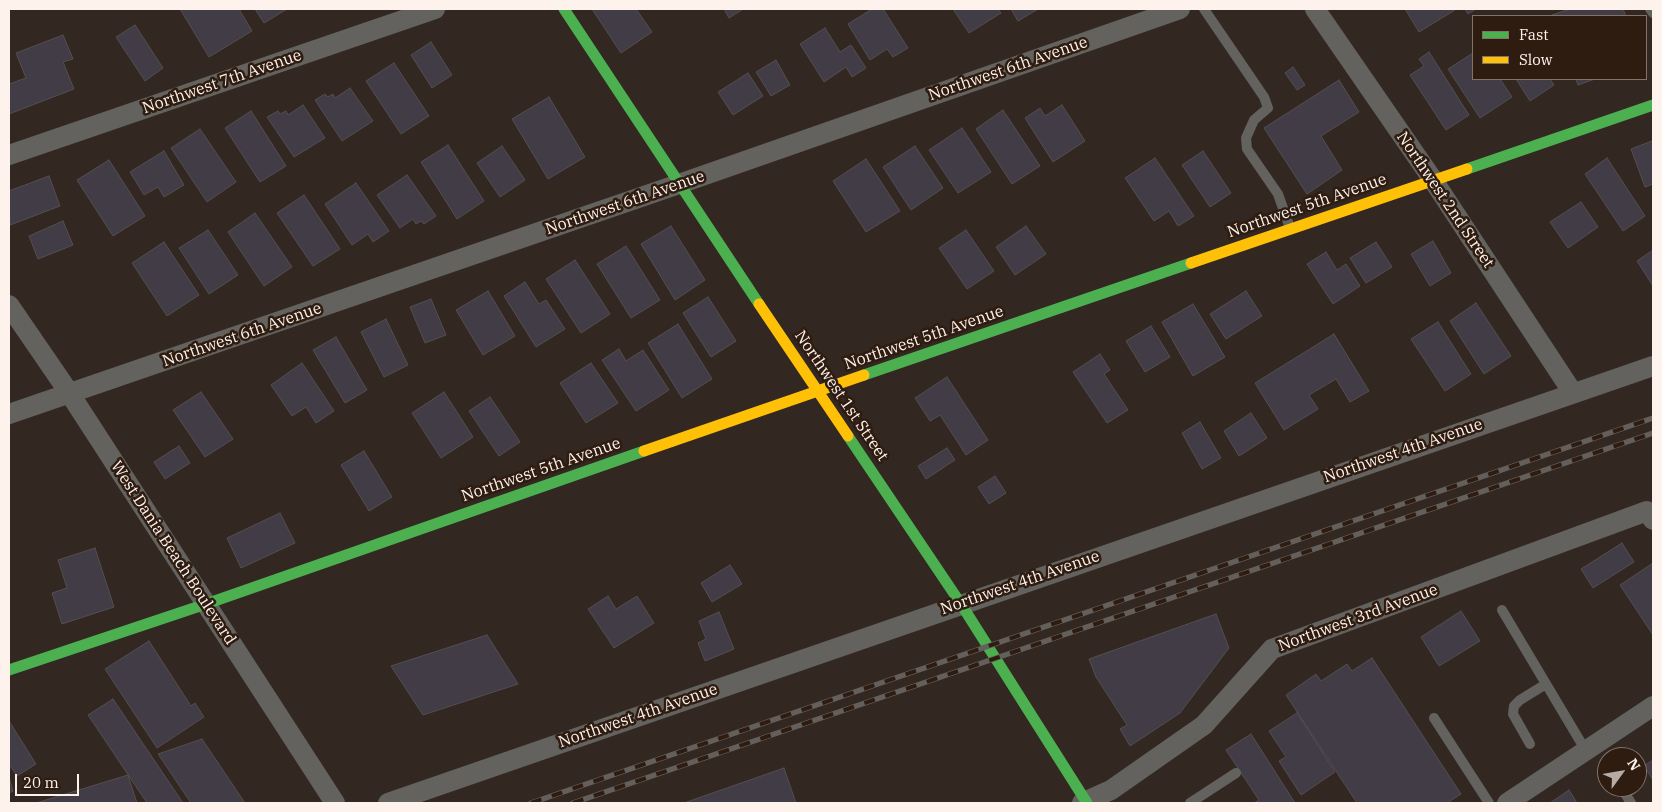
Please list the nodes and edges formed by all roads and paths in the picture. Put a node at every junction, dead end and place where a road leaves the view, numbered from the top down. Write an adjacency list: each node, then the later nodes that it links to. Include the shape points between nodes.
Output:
1 (435, 9): 9 (street, Northwest 7th Avenue)
2 (564, 9): 11 (street, Northwest 1st Street)
3 (1180, 9): 11 (street, Northwest 6th Avenue)
4 (1204, 9): 12 (lane, via 1264,97 1268,108 1254,120 1246,138 1247,149 1278,194)
5 (1315, 9): 10 (street, Northwest 2nd Street)
6 (1650, 9): 7 (lane)
7 (1653, 13)
8 (1653, 105): 10 (street, Northwest 5th Avenue)
9 (9, 155)
10 (1433, 180): 12 (street, Northwest 5th Avenue); 16 (street, Northwest 2nd Street)
11 (679, 184): 15 (street, Northwest 1st Street); 17 (street, Northwest 6th Avenue)
12 (1291, 229): 15 (street, Northwest 5th Avenue)
13 (9, 305): 17 (street, West Dania Beach Boulevard)
14 (1653, 366): 16 (street, Northwest 4th Avenue)
15 (818, 391): 20 (street, Northwest 5th Avenue); 21 (street, Northwest 1st Street)
16 (1574, 393): 21 (street, Northwest 4th Avenue)
17 (70, 394): 18 (street, Northwest 6th Avenue); 20 (street, West Dania Beach Boulevard)
18 (9, 414)
19 (1650, 516): 32 (street, Northwest 3rd Avenue, via 1272,649 1204,725 1111,790)
20 (206, 604): 23 (street, Northwest 5th Avenue); 30 (street, West Dania Beach Boulevard)
21 (961, 604): 31 (street, Northwest 4th Avenue); 32 (street, Northwest 1st Street)
22 (1502, 610): 24 (lane)
23 (9, 670)
24 (1546, 684): 27 (lane, via 1514,706 1513,714); 28 (lane)
25 (1653, 706): 28 (street)
26 (1434, 718): 34 (lane)
27 (1530, 744)
28 (1586, 751): 35 (street)
29 (1236, 773): 33 (lane)
30 (335, 803)
31 (388, 803)
32 (1085, 803)
33 (1190, 803)
34 (1489, 803)
35 (1507, 803)

